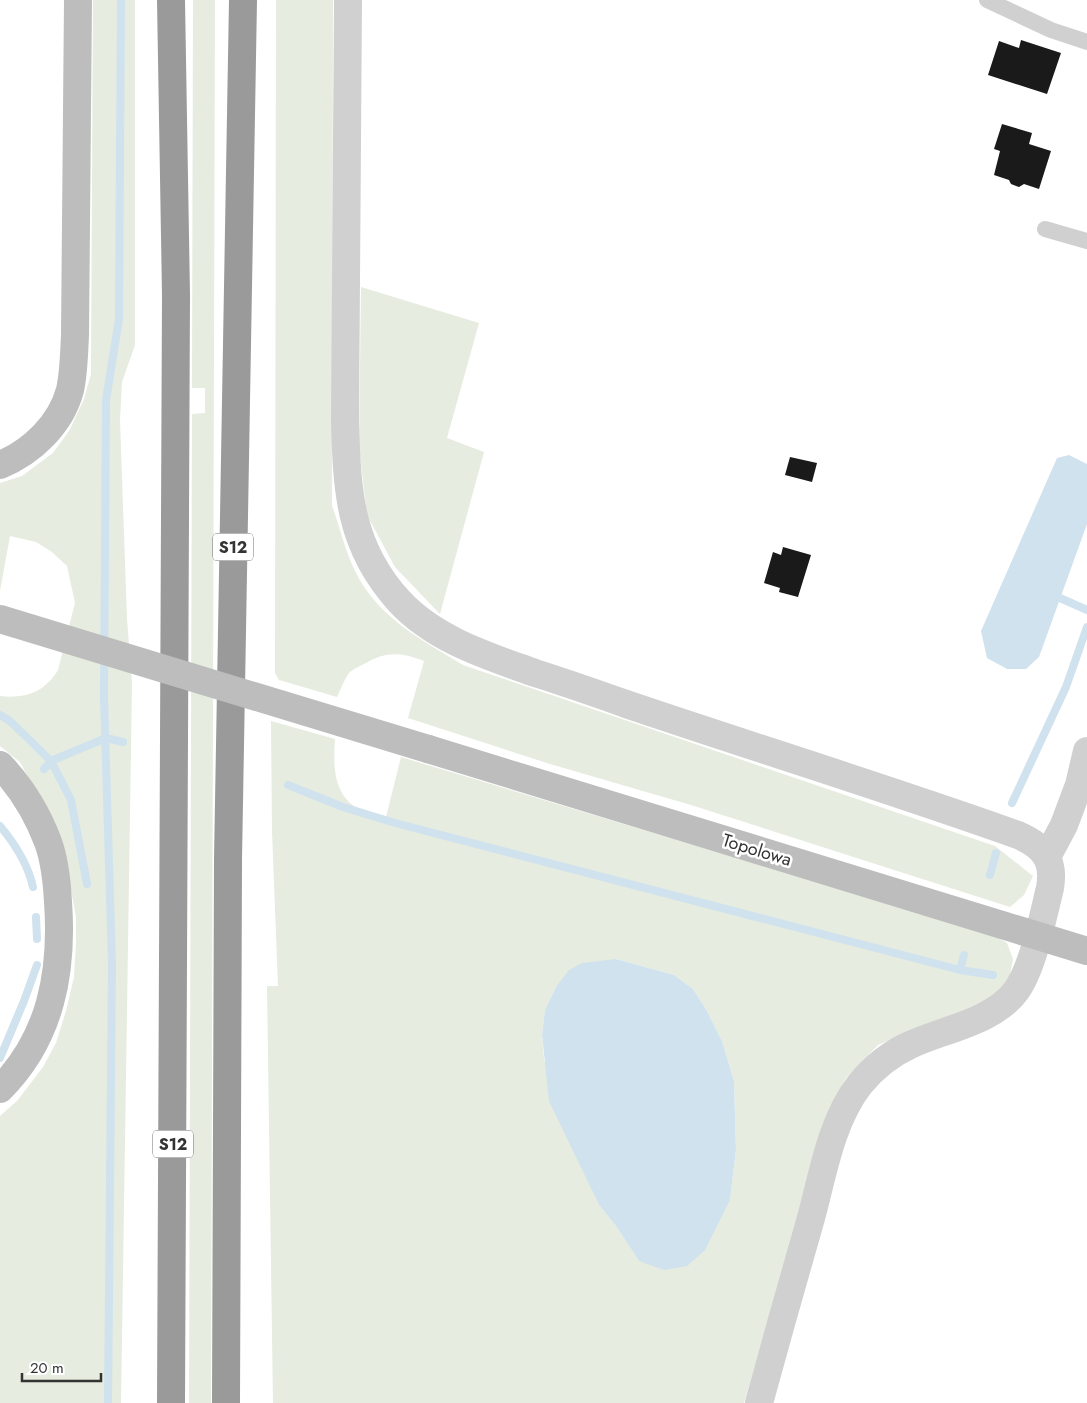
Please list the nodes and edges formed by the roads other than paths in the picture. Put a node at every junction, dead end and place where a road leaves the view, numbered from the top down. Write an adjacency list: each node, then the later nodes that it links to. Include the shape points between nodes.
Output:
1 (78, 0): 9 (street, via 72,377 64,404 46,432 22,454)
2 (171, 0): 17 (highway, S12, via 176,295)
3 (243, 0): 18 (highway, S12, via 228,869)
4 (348, 0): 13 (street, via 345,421 348,489 358,533 387,586 412,614 469,648 1018,835 1031,840)
5 (987, 0): 6 (lane, via 1051,30)
6 (1087, 42)
7 (1045, 229): 8 (lane)
8 (1087, 242)
9 (0, 465)
10 (0, 619): 14 (street, Topolowa, bridge)
11 (1087, 751): 13 (street, via 1064,825)
12 (0, 765): 16 (street, via 18,785 49,844 60,929 57,977 41,1031 28,1055)
13 (1047, 856): 14 (street, via 1052,876)
14 (1037, 935): 15 (street, Topolowa); 19 (street, via 1026,974 1007,1002 990,1014 909,1045 887,1058 852,1096 833,1138)
15 (1087, 950)
16 (0, 1089)
17 (172, 1403)
18 (226, 1403)
19 (759, 1403)

